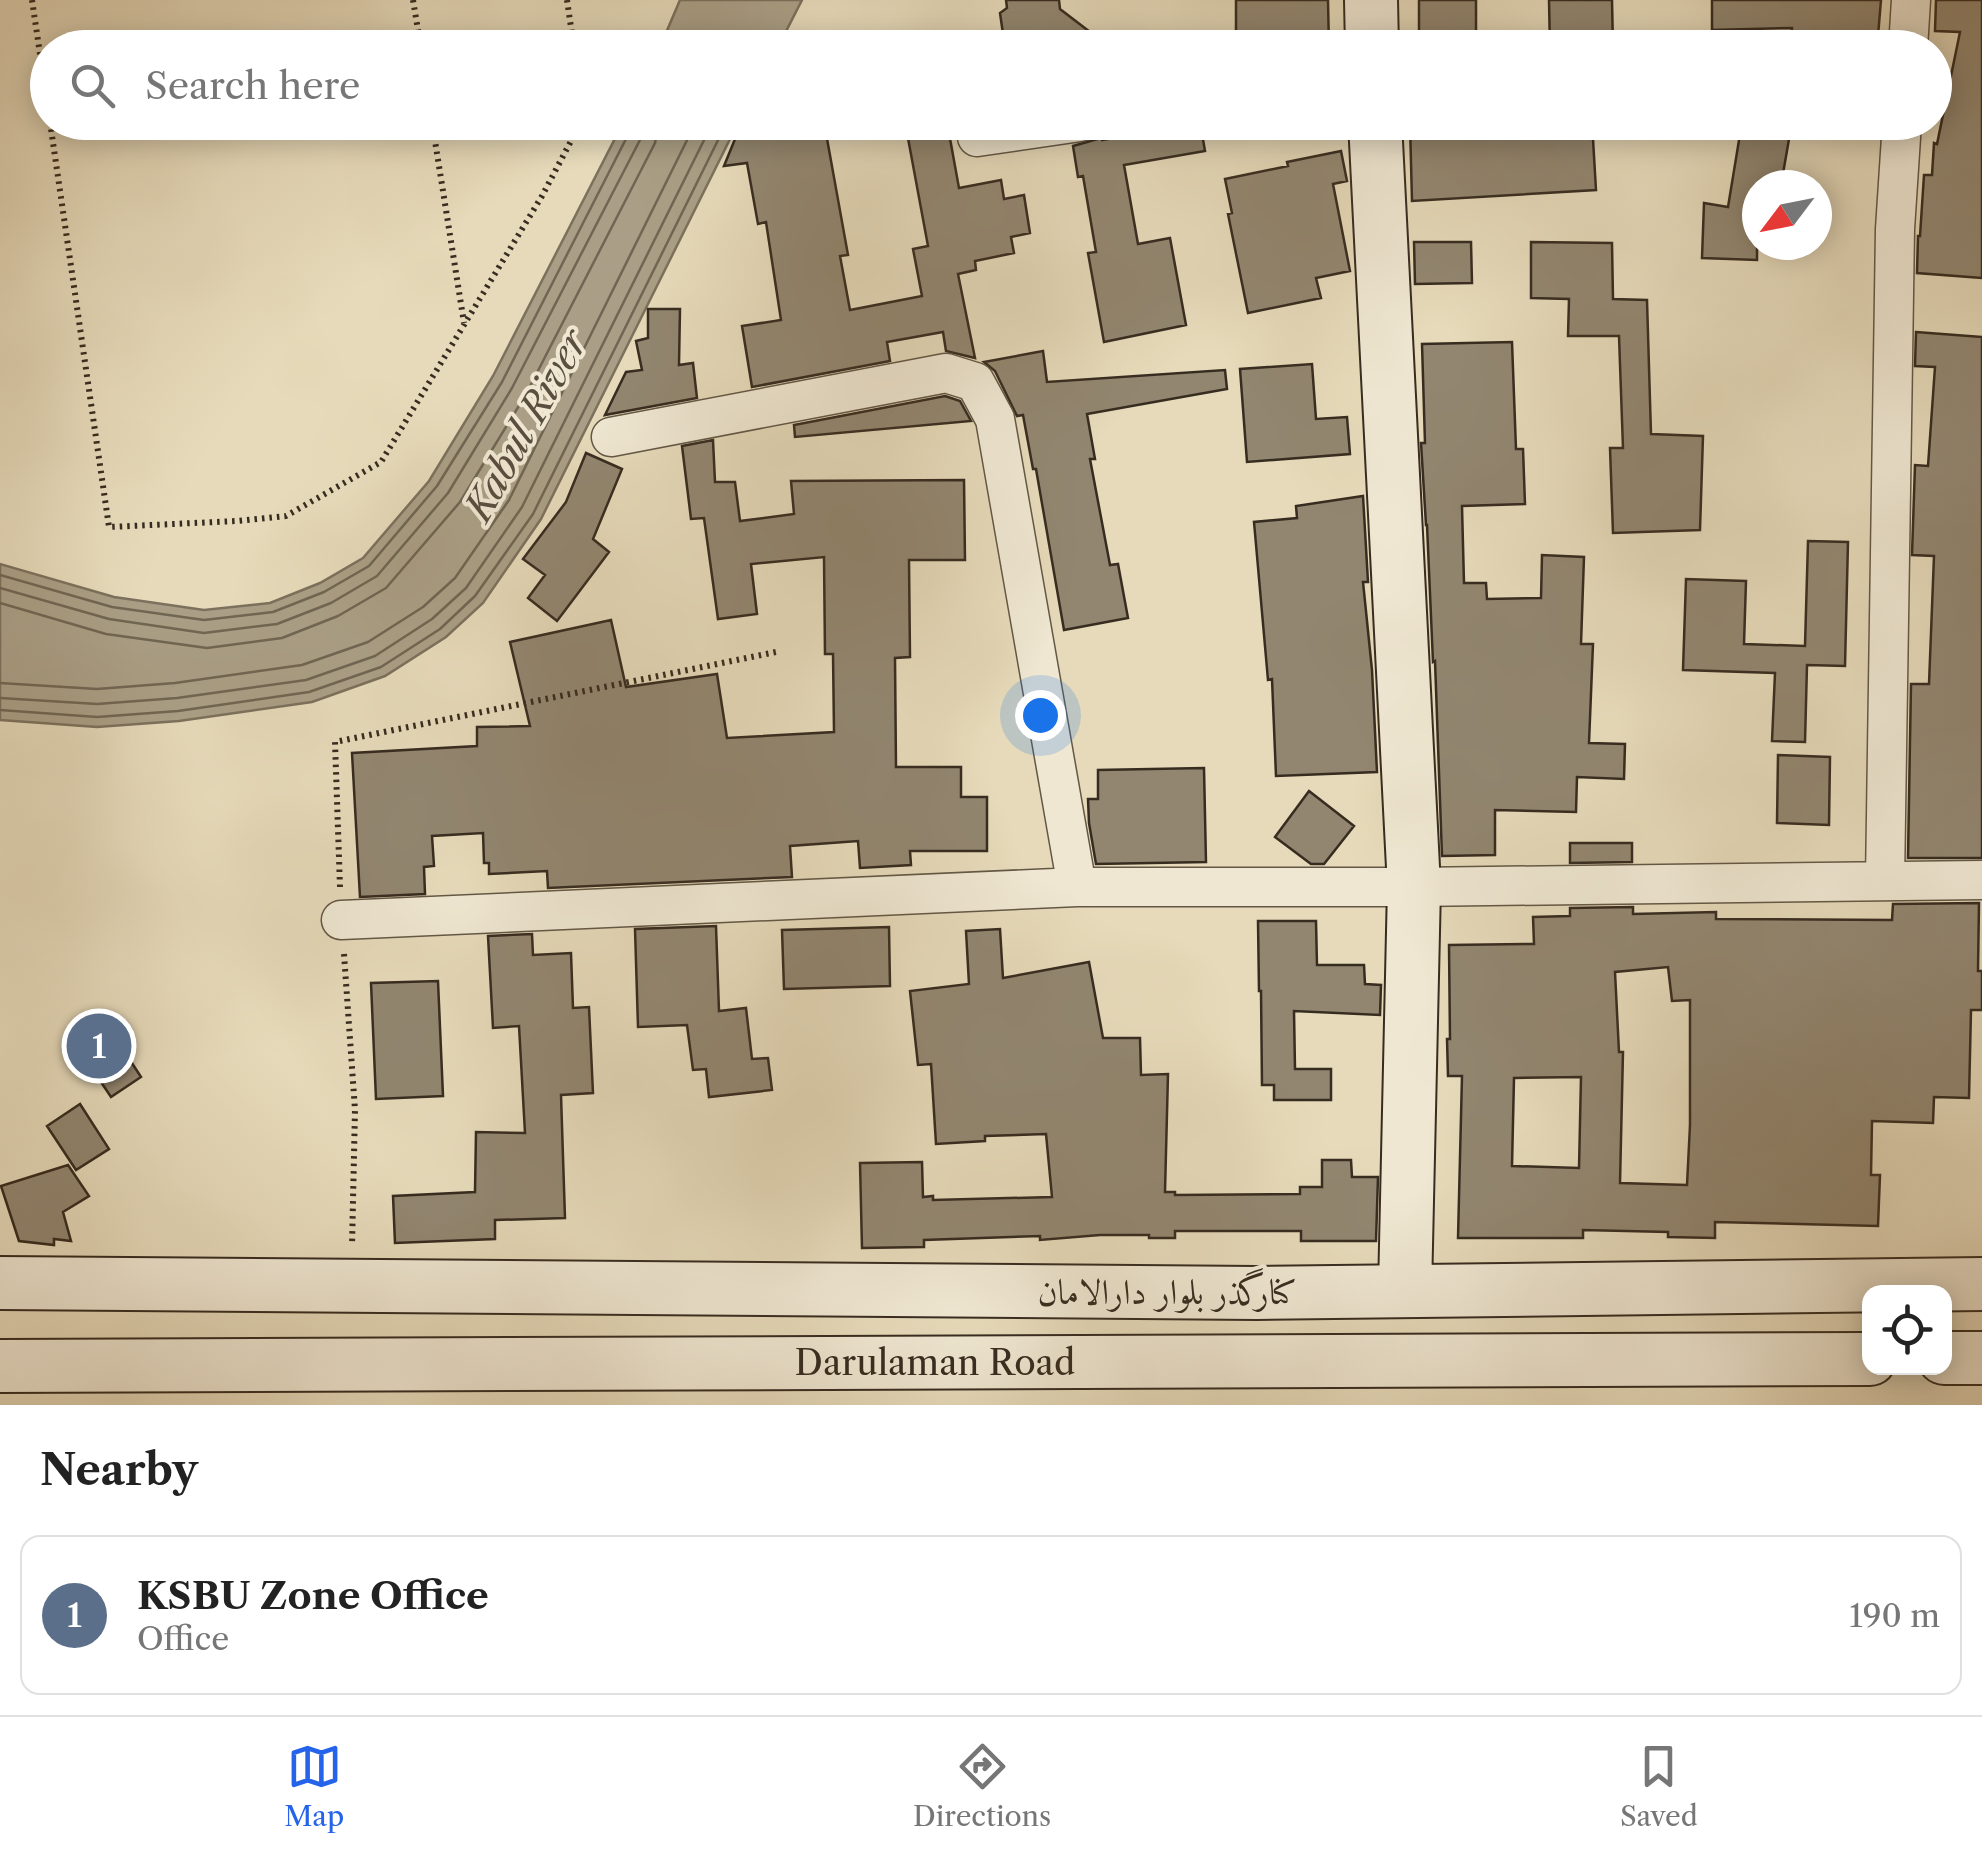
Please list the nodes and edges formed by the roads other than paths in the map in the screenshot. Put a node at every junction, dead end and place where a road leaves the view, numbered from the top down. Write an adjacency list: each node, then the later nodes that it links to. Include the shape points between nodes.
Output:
1 (1372, 0): 3 (street)
2 (1911, 0): 4 (street)
3 (1372, 30)
4 (1909, 30)
5 (1376, 140): 11 (street)
6 (1901, 140): 9 (street)
7 (611, 437): 10 (street, via 946,373 974,382 995,419)
8 (1982, 880): 9 (street)
9 (1885, 881): 11 (street)
10 (1078, 887): 11 (street); 12 (street)
11 (1414, 887): 15 (street)
12 (342, 920)
13 (0, 1283): 15 (street, کنارگذر بلوار دارالامان)
14 (1982, 1284): 15 (street, کنارگذر بلوار دارالامان)
15 (1405, 1290)
16 (1952, 1358): 17 (street)
17 (1982, 1358)
18 (1862, 1359): 19 (street, Darulaman Road)
19 (0, 1366)

